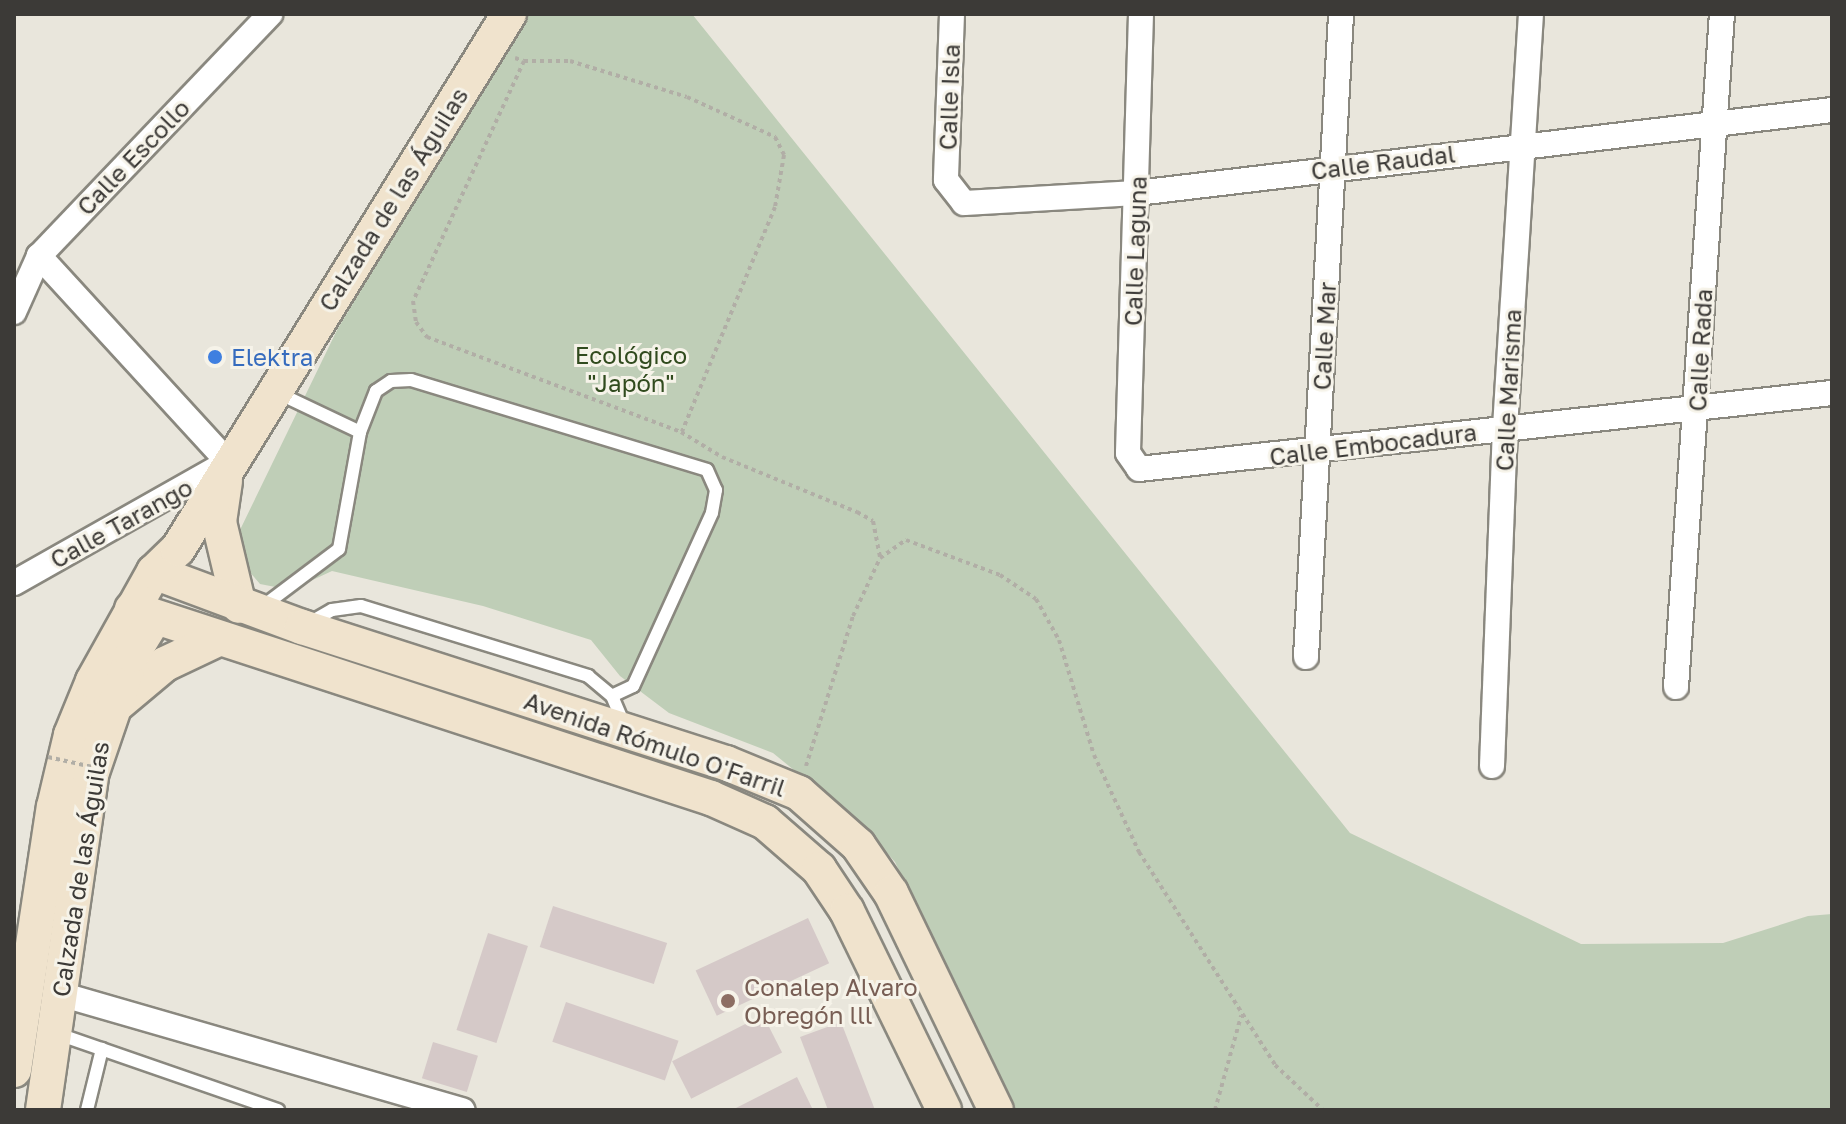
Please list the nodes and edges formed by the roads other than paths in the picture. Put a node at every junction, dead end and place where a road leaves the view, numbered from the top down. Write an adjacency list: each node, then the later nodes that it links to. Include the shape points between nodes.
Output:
1 (270, 14): 14 (street, Calle Escollo)
2 (509, 14): 16 (main road, Calzada de las Águilas)
3 (952, 14): 12 (street, Calle Isla)
4 (1141, 14): 13 (street, Calle Laguna)
5 (1341, 14): 11 (street, Calle Mar)
6 (1531, 14): 10 (street, Calle Marisma)
7 (1722, 14): 9 (street, Calle Rada)
8 (1832, 110): 9 (street, Calle Raudal)
9 (1713, 124): 10 (street, Calle Raudal); 18 (street, Calle Rada)
10 (1523, 146): 11 (street, Calle Raudal); 19 (street, Calle Marisma)
11 (1332, 168): 13 (street, Calle Raudal); 21 (street, Calle Mar)
12 (946, 180): 13 (street, Calle Raudal, via 964,203 981,205)
13 (1137, 193): 23 (street, Calle Laguna, via 1128,453 1139,469)
14 (27, 268): 15 (street, Calle Escollo); 22 (street)
15 (14, 312)
16 (273, 390): 20 (lane); 22 (main road, Calzada de las Águilas)
17 (1832, 393): 18 (street, Calle Embocadura)
18 (1696, 407): 19 (street, Calle Embocadura); 31 (street, Calle Rada)
19 (1505, 427): 21 (street, Calle Embocadura); 35 (street, Calle Marisma)
20 (360, 432): 27 (lane, via 339,549); 32 (lane, via 376,391 391,381 411,380 707,470 716,490 712,513 633,686)
21 (1318, 451): 23 (street, Calle Embocadura); 30 (street, Calle Mar)
22 (228, 462): 24 (main road, Calzada de las Águilas); 25 (street, Calle Tarango); 27 (main road, via 219,522)
23 (1153, 471)
24 (169, 567): 26 (main road, Calzada de las Águilas); 27 (main road, Avenida Rómulo O'Farril)
25 (14, 583)
26 (144, 614): 28 (main road, Avenida Rómulo O'Farril); 33 (main road, Calzada de las Águilas); 39 (main road, Calzada de las Águilas, via 104,658 71,735 54,807)
27 (268, 616): 29 (main road); 32 (lane, via 361,606 588,676); 34 (main road, Avenida Rómulo O'Farril)
28 (216, 640): 29 (main road, Avenida Rómulo O'Farril); 33 (main road, via 165,664)
29 (263, 656): 44 (main road, Avenida Rómulo O'Farril, via 711,798 765,822 819,869 847,911)
30 (1306, 657)
31 (1676, 687)
32 (612, 696): 34 (lane)
33 (109, 712): 36 (main road, Calzada de las Águilas, via 91,775)
34 (626, 731): 45 (main road, Avenida Rómulo O'Farril, via 799,793 858,845 891,893)
35 (1492, 766)
36 (60, 994): 37 (main road, Calzada de las Águilas); 43 (street)
37 (55, 1033): 38 (lane); 40 (main road, Calzada de las Águilas)
38 (102, 1049): 41 (lane); 42 (lane)
39 (14, 1070)
40 (43, 1110)
41 (87, 1110)
42 (278, 1110)
43 (463, 1110)
44 (944, 1110)
45 (996, 1110)

